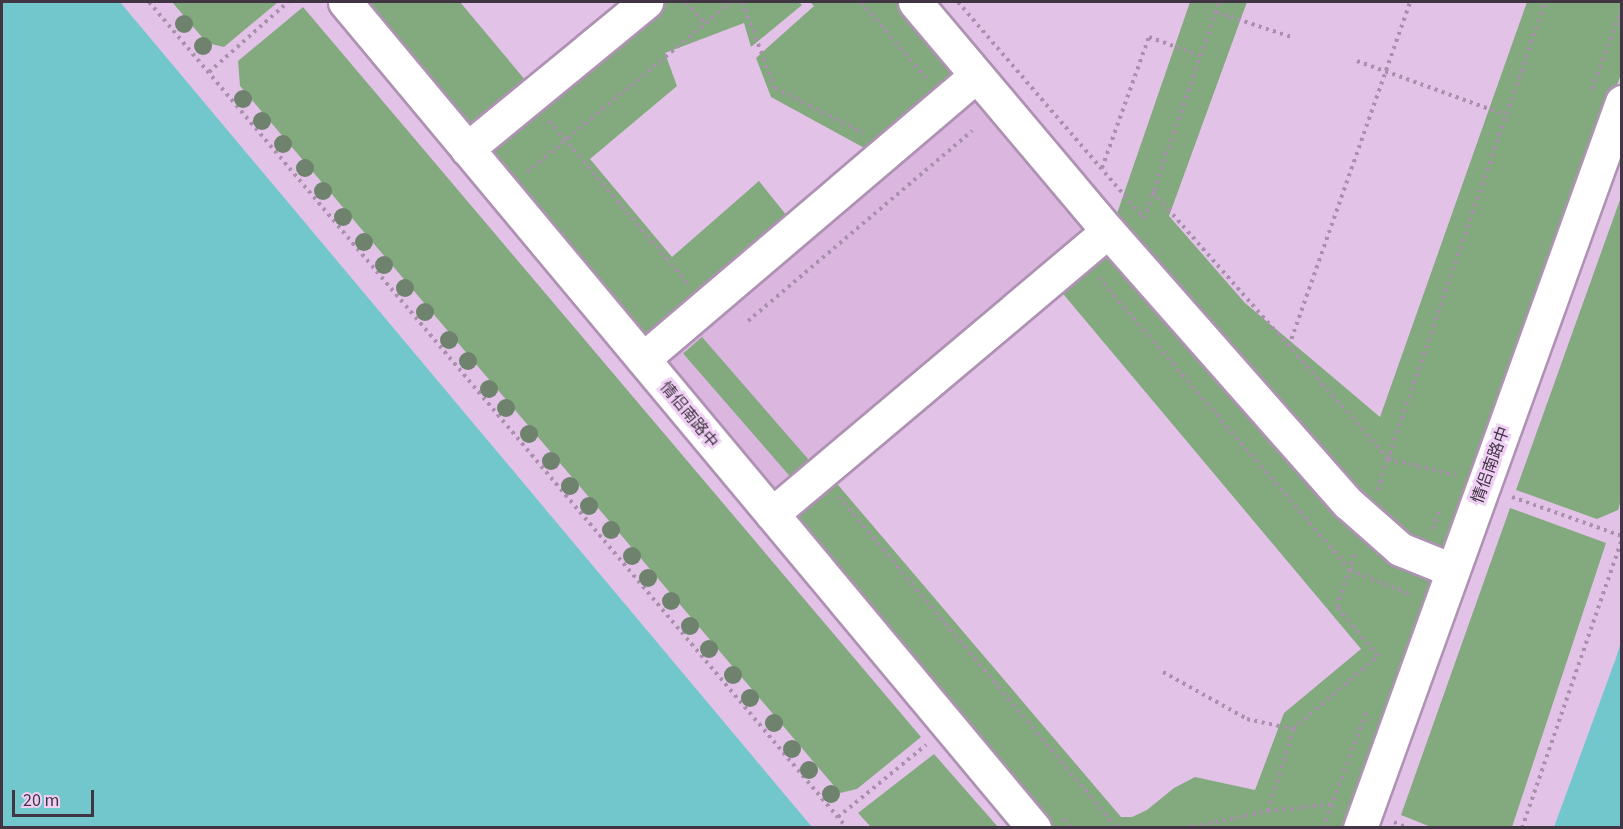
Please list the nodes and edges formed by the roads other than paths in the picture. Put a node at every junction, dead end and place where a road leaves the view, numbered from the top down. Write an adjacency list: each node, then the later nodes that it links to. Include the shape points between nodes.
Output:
1 (345, 2): 6 (street, 情侣南路中)
2 (646, 2): 6 (street)
3 (915, 2): 4 (street)
4 (977, 75): 7 (street); 8 (street)
5 (1622, 102): 10 (street, 情侣南路中)
6 (467, 149): 8 (street, 情侣南路中)
7 (1108, 231): 9 (street); 10 (street, via 1340,494 1400,549)
8 (643, 359): 9 (street, 情侣南路中)
9 (772, 514): 11 (street, 情侣南路中)
10 (1452, 570): 12 (street, 情侣南路中)
11 (1034, 828)
12 (1360, 828)

